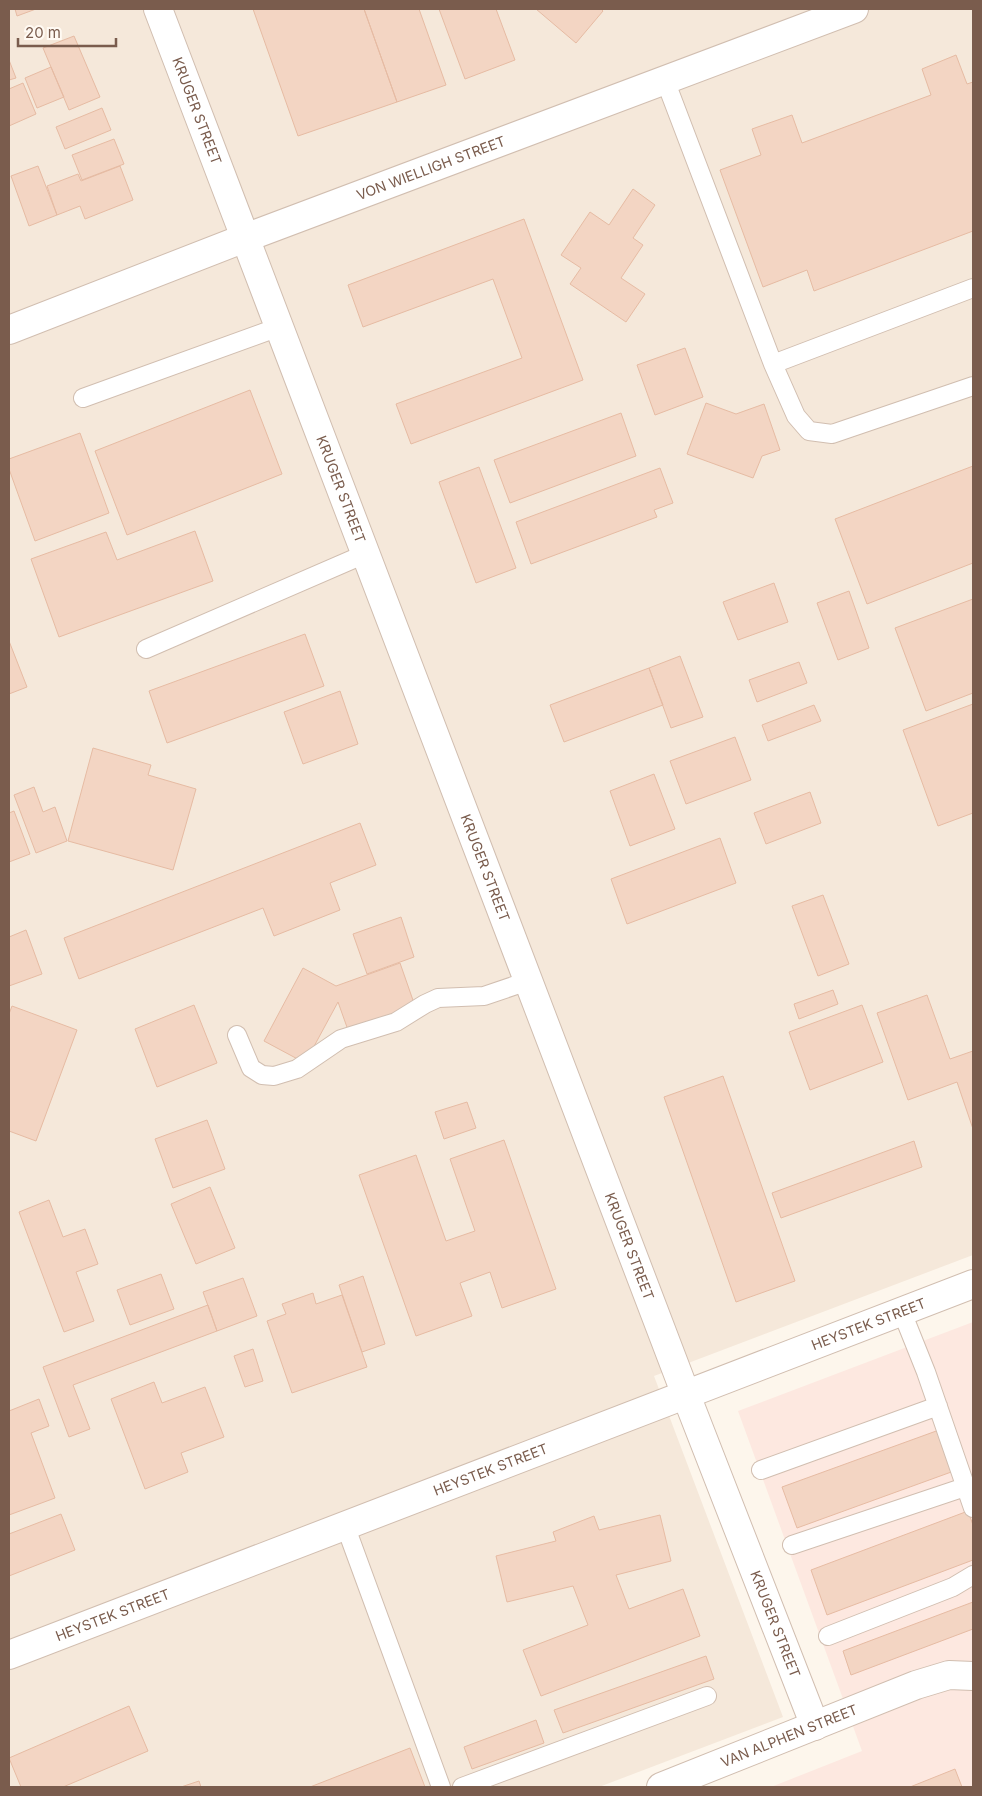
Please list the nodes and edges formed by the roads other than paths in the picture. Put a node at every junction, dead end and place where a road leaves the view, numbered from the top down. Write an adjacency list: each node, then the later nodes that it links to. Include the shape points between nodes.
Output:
1 (158, 9): 4 (street, KRUGER STREET)
2 (854, 9): 3 (street, VON WIELLIGH STREET)
3 (666, 80): 4 (street, VON WIELLIGH STREET); 8 (lane)
4 (245, 238): 6 (street, KRUGER STREET); 7 (street, VON WIELLIGH STREET)
5 (973, 288): 8 (lane)
6 (279, 327): 10 (lane); 11 (street, KRUGER STREET)
7 (9, 330)
8 (773, 364): 9 (lane, via 796,416 809,431 832,434)
9 (973, 386)
10 (83, 398)
11 (365, 554): 12 (lane); 13 (street, KRUGER STREET)
12 (146, 649)
13 (528, 981): 14 (lane, via 484,996 438,998 396,1022 342,1039 297,1069 274,1076 262,1075 251,1068); 17 (street, KRUGER STREET)
14 (237, 1035)
15 (973, 1284): 16 (street, HEYSTEK STREET)
16 (902, 1312): 17 (street, HEYSTEK STREET); 18 (lane)
17 (686, 1395): 22 (street, HEYSTEK STREET); 29 (street, KRUGER STREET)
18 (938, 1406): 19 (lane); 20 (lane)
19 (761, 1470)
20 (965, 1487): 21 (lane); 23 (lane)
21 (973, 1508)
22 (345, 1525): 26 (street, HEYSTEK STREET); 30 (lane)
23 (792, 1545)
24 (973, 1575): 25 (lane, via 953,1587)
25 (828, 1636)
26 (9, 1655)
27 (973, 1676): 29 (street, VAN ALPHEN STREET, via 949,1675 916,1685)
28 (707, 1696): 31 (lane)
29 (815, 1726): 32 (street, VAN ALPHEN STREET)
30 (441, 1787)
31 (462, 1787)
32 (661, 1787)

